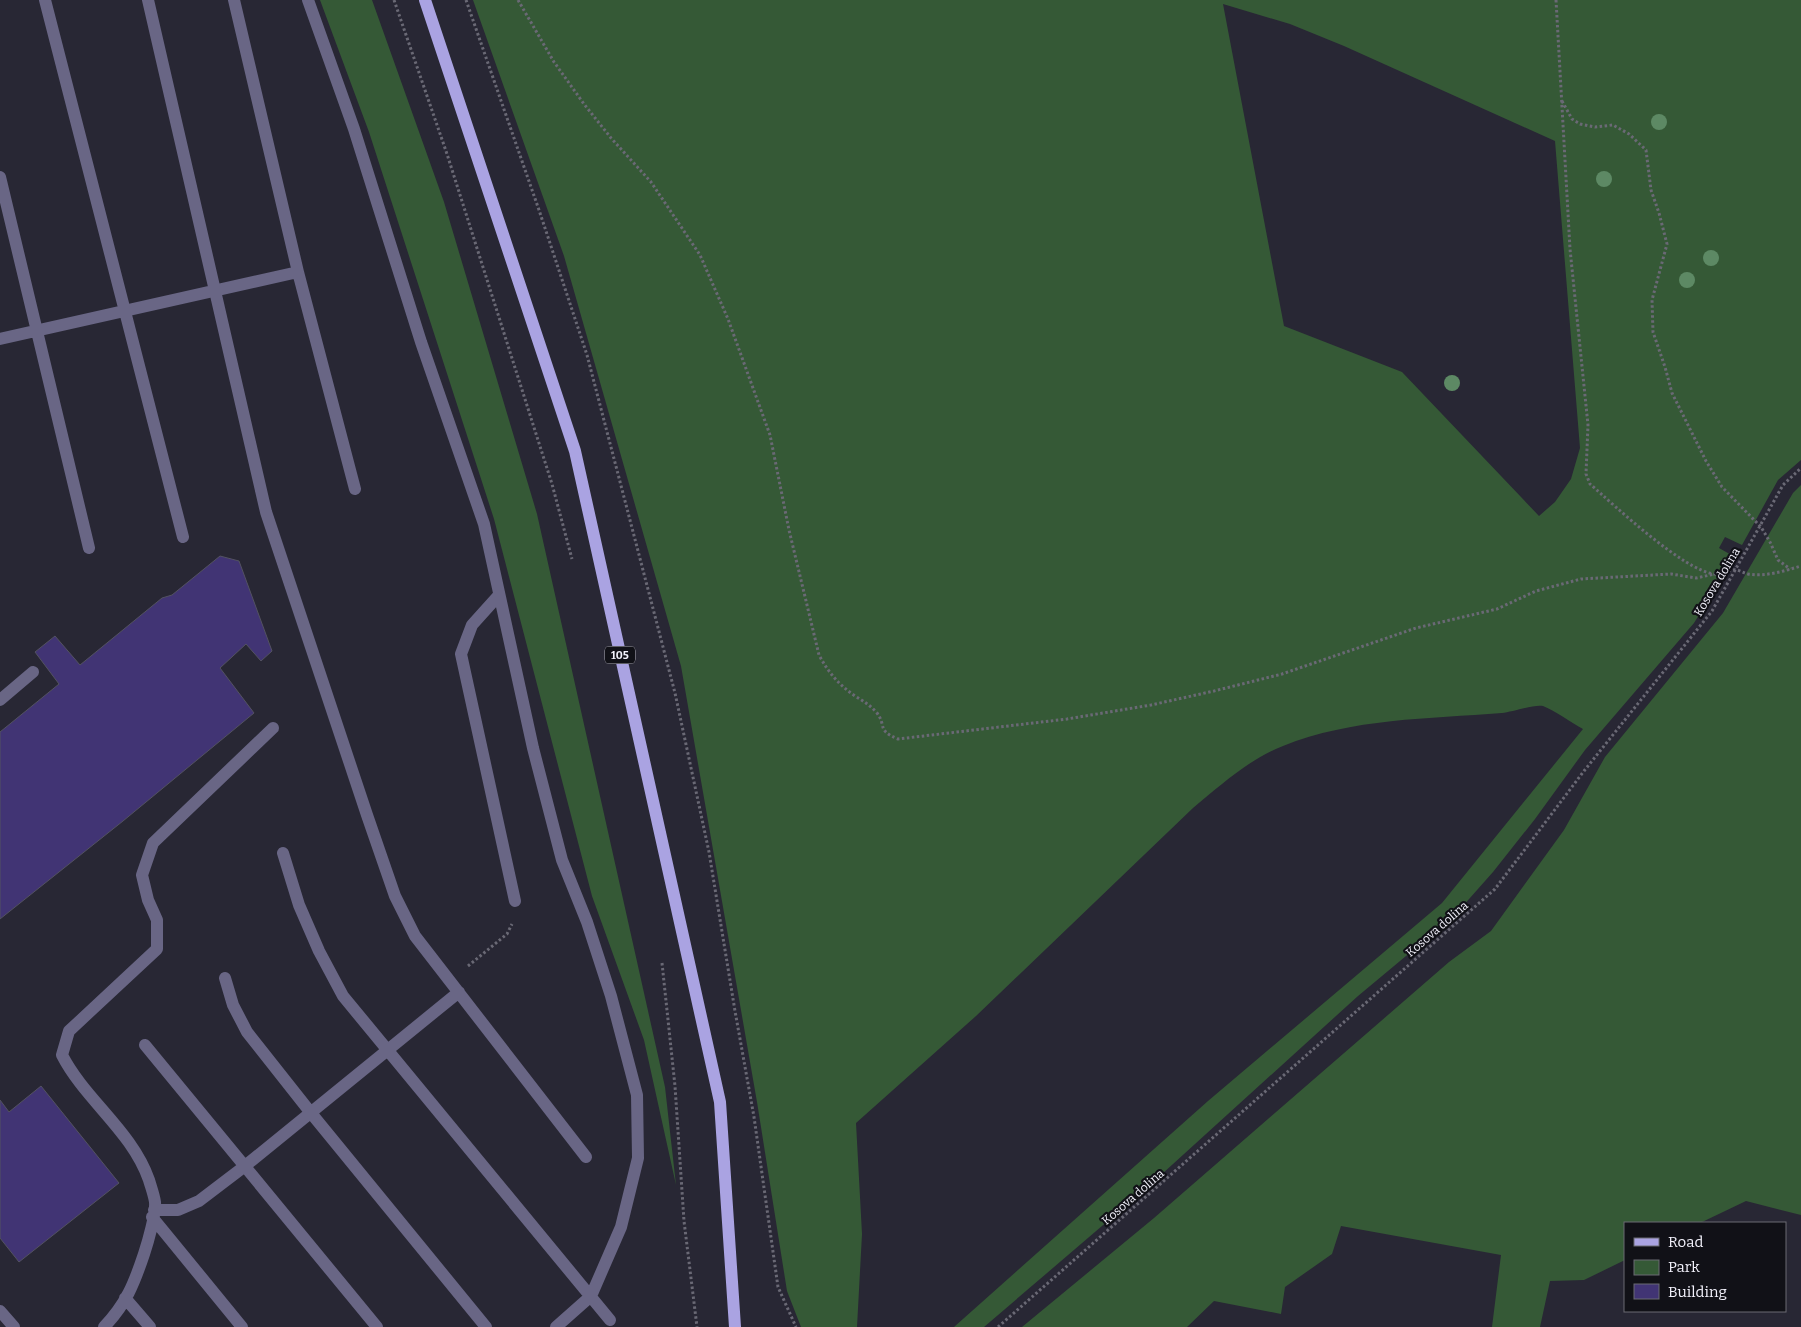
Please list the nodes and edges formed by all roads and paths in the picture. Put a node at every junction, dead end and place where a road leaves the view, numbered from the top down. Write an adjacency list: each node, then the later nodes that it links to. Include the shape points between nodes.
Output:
1 (45, 0): 14 (lane)
2 (148, 0): 13 (lane)
3 (234, 0): 12 (lane)
4 (308, 0): 27 (lane, via 354,129 421,342 484,524)
5 (394, 0): 23 (path, via 447,154 552,484)
6 (425, 0): 55 (main road, 105, via 575,451 720,1102)
7 (466, 0): 56 (path, via 587,356 668,664 709,852 754,1117 778,1288)
8 (518, 0): 26 (path, via 554,62 611,138 651,182 700,255 728,319 770,435 819,655 825,668 839,683 879,715 886,734 898,739 1067,720 1151,705 1282,674 1416,628 1497,609 1536,591 1581,580 1671,574 1696,578)
9 (1556, 0): 10 (path)
10 (1561, 98): 19 (path, via 1572,120 1595,127 1613,126 1630,134 1646,150 1651,190 1668,244 1652,300 1653,332 1672,393 1706,460 1722,487); 26 (path, via 1570,249 1588,425 1586,474 1590,484 1641,529 1686,561)
11 (0, 177): 15 (lane)
12 (298, 272): 13 (lane); 18 (lane)
13 (216, 290): 14 (lane); 35 (lane, via 266,512 367,815 395,896 415,936)
14 (126, 310): 15 (lane); 20 (lane)
15 (38, 330): 16 (lane); 21 (lane)
16 (0, 339)
17 (1801, 468): 19 (path, Kosova dolina, via 1783,486)
18 (355, 489)
19 (1761, 527): 24 (path, via 1778,560); 25 (path, Kosova dolina)
20 (183, 537)
21 (89, 548)
22 (1801, 566): 24 (path)
23 (574, 568)
24 (1790, 569): 25 (path, via 1771,574)
25 (1735, 570): 26 (path); 57 (path, Kosova dolina, via 1712,611 1495,889)
26 (1715, 574)
27 (499, 595): 32 (lane, via 472,625 461,654); 43 (lane, via 532,748 562,860 587,922 611,996 637,1095 638,1158 631,1190 621,1227)
28 (33, 672): 29 (lane)
29 (0, 700)
30 (273, 728): 42 (lane, via 153,843 142,875 157,920 157,949 68,1030 62,1055 70,1071 143,1164 155,1203)
31 (283, 853): 38 (lane, via 319,951 343,996)
32 (515, 901): 35 (path, via 513,922 507,934)
33 (662, 961): 54 (path, via 684,1221)
34 (224, 978): 39 (lane, via 247,1032)
35 (450, 980): 36 (lane)
36 (459, 992): 38 (lane); 40 (lane)
37 (145, 1045): 41 (lane)
38 (388, 1050): 39 (lane); 43 (lane)
39 (311, 1113): 41 (lane); 52 (lane)
40 (586, 1157)
41 (245, 1166): 42 (lane, via 199,1201 178,1210); 51 (lane)
42 (153, 1213): 44 (lane, via 147,1244); 50 (lane)
43 (590, 1296): 46 (lane); 53 (lane)
44 (126, 1298): 48 (lane); 49 (lane)
45 (0, 1311): 47 (lane)
46 (610, 1320)
47 (14, 1327)
48 (104, 1327)
49 (150, 1327)
50 (242, 1327)
51 (377, 1327)
52 (486, 1327)
53 (556, 1327)
54 (697, 1327)
55 (735, 1327)
56 (796, 1327)
57 (998, 1327)

